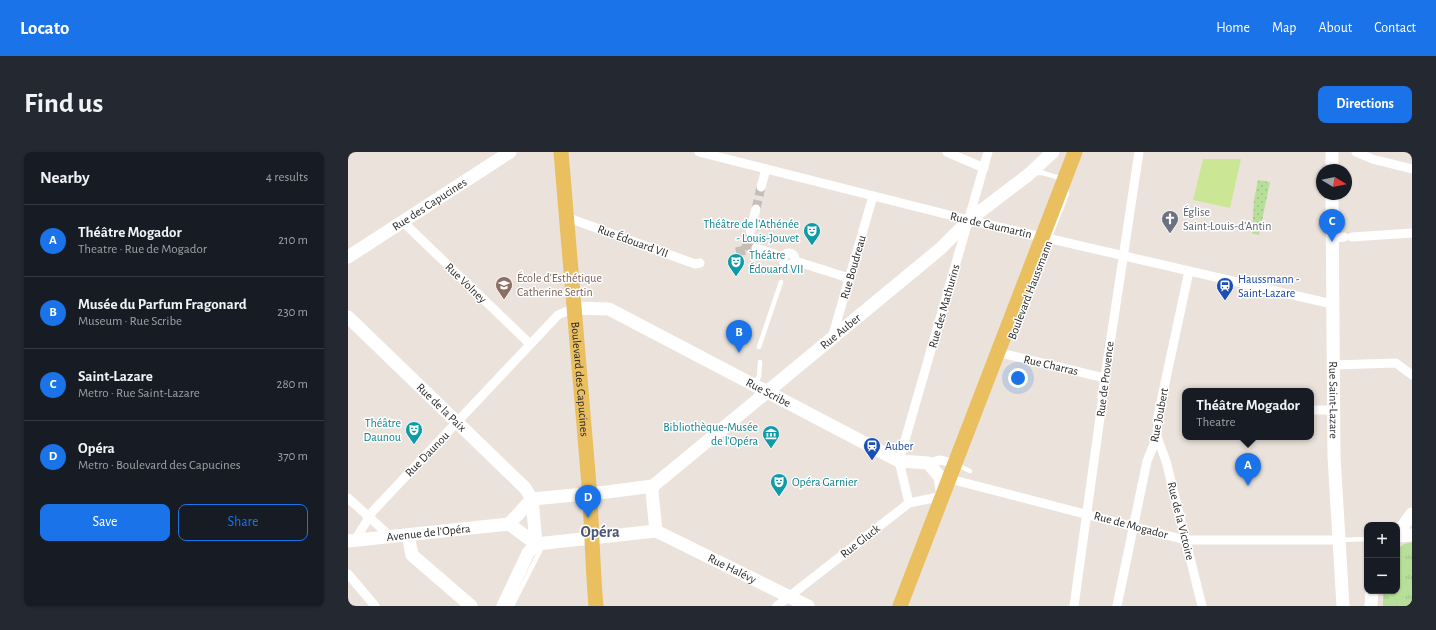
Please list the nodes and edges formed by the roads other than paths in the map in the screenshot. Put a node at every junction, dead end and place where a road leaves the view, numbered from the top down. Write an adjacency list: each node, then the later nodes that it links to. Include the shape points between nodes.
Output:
1 (510, 152): 23 (main road, Rue des Capucines)
2 (561, 152): 21 (main road, Boulevard des Capucines)
3 (699, 152): 13 (street, Rue de Caumartin)
4 (947, 152): 12 (street)
5 (988, 152): 12 (street, Rue des Mathurins)
6 (1053, 152): 15 (main road, Rue Auber)
7 (1075, 152): 16 (main road, Boulevard Haussmann)
8 (1139, 152): 29 (street, Rue de Provence)
9 (1332, 152): 11 (main road)
10 (1356, 152): 14 (street, via 1377,161)
11 (1332, 164)
12 (984, 168): 22 (street, Rue des Mathurins)
13 (766, 169): 17 (street); 18 (street, Rue de Caumartin)
14 (1412, 169)
15 (1028, 175): 16 (lane, via 1038,172); 22 (main road, Rue Auber)
16 (1065, 179): 27 (main road, Boulevard Haussmann)
17 (761, 187)
18 (874, 196): 22 (street, Rue de Caumartin); 33 (street, Rue Boudreau)
19 (1334, 200): 26 (main road, Rue Saint-Lazare)
20 (756, 209): 24 (street)
21 (566, 217): 31 (street, Rue Édouard VII, via 695,264); 36 (main road, Boulevard des Capucines)
22 (969, 220): 27 (street, Rue de Caumartin); 38 (main road, Rue Auber, via 940,249); 54 (street, Rue des Mathurins)
23 (402, 221): 30 (main road, Rue des Capucines); 39 (street, Rue Volney)
24 (750, 232)
25 (1412, 233): 26 (street)
26 (1343, 237): 35 (main road, Rue Saint-Lazare)
27 (1047, 240): 29 (street, Rue de Caumartin); 41 (main road, Boulevard Haussmann)
28 (756, 248): 33 (street, via 783,257 791,253 795,261)
29 (1124, 255): 32 (street, Rue de Caumartin); 45 (street, Rue de Provence)
30 (348, 257)
31 (700, 263)
32 (1190, 271): 35 (street, Rue de Caumartin); 53 (street, Rue Joubert, via 1158,416)
33 (849, 278): 38 (street, Rue Boudreau)
34 (781, 282): 40 (lane)
35 (1332, 304): 43 (main road, Rue Saint-Lazare)
36 (574, 308): 39 (street, Rue Daunou, via 558,315); 46 (main road, Rue Scribe, via 609,309); 60 (main road, Boulevard des Capucines)
37 (348, 317): 52 (main road, Rue de la Paix)
38 (832, 338): 48 (main road, Rue Auber)
39 (530, 344): 52 (street, Rue Daunou)
40 (759, 347)
41 (1003, 353): 45 (street, Rue Charras); 49 (main road, Boulevard Haussmann)
42 (760, 362): 46 (lane, via 759,377)
43 (1333, 364): 44 (street, via 1396,363); 51 (main road, Rue Saint-Lazare)
44 (1412, 375)
45 (1104, 378): 65 (street, Rue de Provence)
46 (753, 384): 48 (main road, Rue Scribe)
47 (993, 385): 49 (lane, Boulevard Haussmann)
48 (766, 391): 54 (main road, Rue Scribe); 59 (main road, Rue Auber)
49 (982, 396): 56 (main road, Boulevard Haussmann)
50 (1314, 410): 51 (street)
51 (1333, 410): 80 (main road, Rue Saint-Lazare)
52 (458, 421): 63 (main road, Rue de la Paix, via 525,488); 67 (street, Rue Daunou)
53 (1157, 437): 69 (street, Rue Joubert, via 1147,461); 79 (street, Rue de la Victoire, via 1165,458)
54 (899, 460): 55 (main road, Rue Scribe); 64 (street)
55 (928, 462): 56 (street, via 941,460); 61 (main road, via 940,477)
56 (956, 464): 57 (lane); 58 (main road, Boulevard Haussmann)
57 (970, 471)
58 (950, 479): 61 (main road, Boulevard Haussmann); 65 (street, Rue de Mogador)
59 (653, 486): 60 (main road); 70 (main road)
60 (590, 494): 63 (main road); 76 (main road, Boulevard des Capucines)
61 (943, 496): 64 (street); 92 (main road, Boulevard Haussmann)
62 (348, 498): 67 (street)
63 (532, 499): 68 (main road); 81 (main road)
64 (908, 504): 84 (street, Rue Gluck)
65 (1087, 514): 69 (street, Rue de Mogador); 93 (street, Rue de Provence)
66 (1412, 514): 71 (main road)
67 (369, 516): 75 (street); 78 (street, Rue Daunou)
68 (509, 524): 72 (main road, Avenue de l'Opéra); 81 (main road)
69 (1134, 526): 79 (street, Rue de Mogador); 94 (street, Rue Joubert)
70 (656, 531): 76 (main road); 84 (main road, Rue Halévy)
71 (1400, 531)
72 (408, 535): 75 (main road, Avenue de l'Opéra); 86 (main road, via 412,555)
73 (1400, 535): 74 (main road)
74 (1412, 535)
75 (390, 536): 78 (main road, Avenue de l'Opéra)
76 (592, 538): 81 (main road); 89 (main road, Boulevard des Capucines, via 591,556)
77 (1364, 539): 80 (lane)
78 (352, 540)
79 (1185, 540): 80 (street, Rue de Mogador); 95 (street, Rue de la Victoire)
80 (1340, 540): 96 (main road, Rue Saint-Lazare)
81 (540, 543): 87 (main road, via 528,553); 88 (lane)
82 (348, 574): 85 (street)
83 (1372, 594): 97 (main road)
84 (789, 596): 90 (street, Rue Gluck); 91 (main road, Rue Halévy)
85 (375, 606)
86 (472, 606)
87 (503, 606)
88 (512, 606)
89 (596, 606)
90 (777, 606)
91 (808, 606)
92 (900, 606)
93 (1074, 606)
94 (1117, 606)
95 (1202, 606)
96 (1343, 606)
97 (1371, 606)

